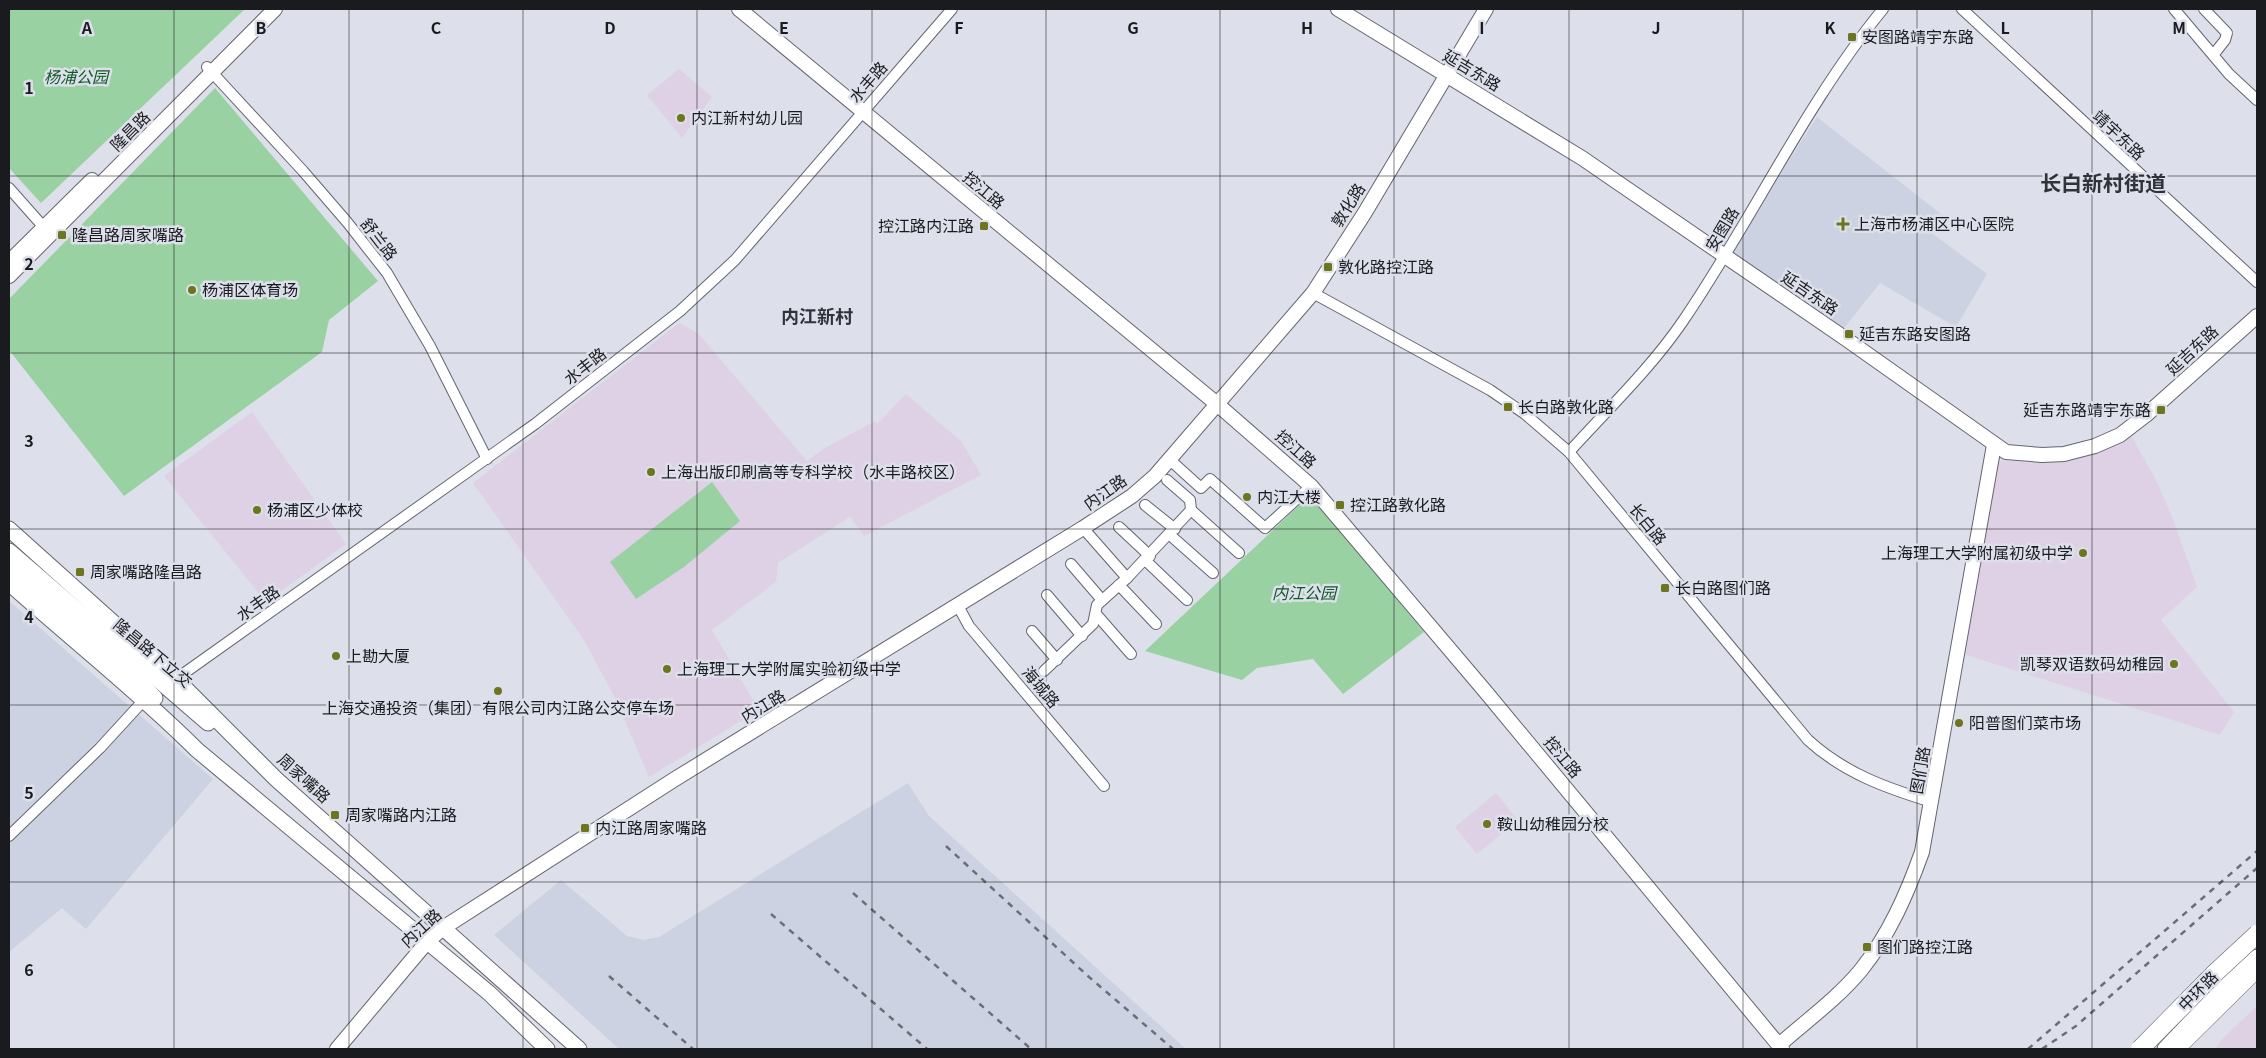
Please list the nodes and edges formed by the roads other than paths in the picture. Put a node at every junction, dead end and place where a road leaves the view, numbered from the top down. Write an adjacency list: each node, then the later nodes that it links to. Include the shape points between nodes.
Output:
1 (264, 9): 12 (street, 隆昌路)
2 (275, 9): 12 (street, 隆昌路)
3 (739, 9): 15 (street, 控江路)
4 (952, 9): 15 (street, 水丰路)
5 (1338, 9): 13 (street, 延吉东路)
6 (1486, 9): 13 (street, 敦化路)
7 (1883, 9): 18 (street, 安图路, via 1847,55)
8 (1962, 9): 21 (street, 靖宇东路)
9 (2174, 9): 11 (street)
10 (2204, 9): 11 (street, via 2227,33)
11 (2214, 54): 14 (street, via 2229,74)
12 (210, 70): 17 (street, 隆昌路); 27 (street, 舒兰路, via 334,207 387,273 426,338)
13 (1446, 75): 18 (street, 延吉东路, via 1582,158); 22 (street, 敦化路)
14 (2257, 100)
15 (863, 111): 24 (street, 控江路); 27 (street, 水丰路, via 709,286)
16 (9, 188): 17 (street)
17 (48, 231): 19 (street, 隆昌路); 20 (street, 隆昌路)
18 (1724, 255): 25 (street, 延吉东路); 26 (street, 安图路, via 1672,338)
19 (9, 262)
20 (9, 276)
21 (2257, 282)
22 (1313, 293): 24 (street, 敦化路); 26 (street, 长白路, via 1490,390 1525,414)
23 (2257, 316): 25 (street, 延吉东路, via 2120,435 2064,454 2017,454)
24 (1217, 404): 28 (street, 内江路); 30 (street, 控江路)
25 (1994, 445): 62 (street, 图们路)
26 (1569, 452): 62 (street, 长白路, via 1808,740 1828,758 1854,773)
27 (487, 459): 57 (street, 水丰路)
28 (1169, 459): 30 (street, via 1201,488 1210,479 1265,528); 34 (street, 内江路, via 1132,496)
29 (1167, 480): 32 (street, via 1190,500)
30 (1311, 486): 75 (street, 控江路, via 1485,691)
31 (1145, 505): 36 (street)
32 (1191, 510): 36 (street); 38 (street)
33 (1119, 527): 39 (street)
34 (1084, 528): 43 (street); 49 (street, 内江路)
35 (9, 529): 57 (main road, 周家嘴路)
36 (1172, 532): 39 (street); 42 (street)
37 (9, 551): 60 (main road, 隆昌路下立交)
38 (1239, 553)
39 (1147, 558): 43 (street); 48 (street)
40 (1071, 564): 47 (street)
41 (9, 567): 59 (main road, 隆昌路下立交, via 132,674)
42 (1213, 573)
43 (1127, 578): 45 (street)
44 (9, 583): 58 (main road)
45 (1119, 585): 47 (street); 51 (street)
46 (1047, 595): 53 (street)
47 (1102, 600): 50 (street, via 1097,605)
48 (1187, 600)
49 (958, 606): 61 (street, 海城路, via 969,626); 65 (street, 内江路, via 667,784)
50 (1096, 614): 53 (street, via 1093,624); 54 (street)
51 (1156, 624)
52 (1032, 631): 55 (street)
53 (1082, 636): 55 (street)
54 (1131, 654)
55 (1057, 660): 56 (street)
56 (1044, 672)
57 (176, 679): 60 (main road, 周家嘴路)
58 (144, 700): 59 (main road); 63 (street, via 100,748)
59 (231, 778): 67 (main road)
60 (276, 779): 65 (main road, 周家嘴路)
61 (1104, 786)
62 (1932, 802): 75 (street, 图们路, via 1922,852 1911,884 1876,951 1841,991)
63 (9, 836)
64 (2257, 924): 74 (main road)
65 (443, 928): 67 (street, 内江路); 79 (main road, 周家嘴路)
66 (2257, 934): 81 (highway, 中环路, bridge)
67 (426, 942): 73 (main road); 76 (street, 内江路)
68 (2257, 942): 72 (main road)
69 (2257, 957): 83 (main road)
70 (2257, 968): 84 (highway, 中环路)
71 (2257, 978): 85 (main road)
72 (2218, 980): 74 (main road); 82 (main road)
73 (489, 992): 77 (main road); 78 (main road)
74 (2186, 992): 80 (main road)
75 (1778, 1048)
76 (337, 1049)
77 (547, 1049)
78 (555, 1049)
79 (579, 1049)
80 (2130, 1049)
81 (2140, 1049)
82 (2151, 1049)
83 (2165, 1049)
84 (2175, 1049)
85 (2185, 1049)

